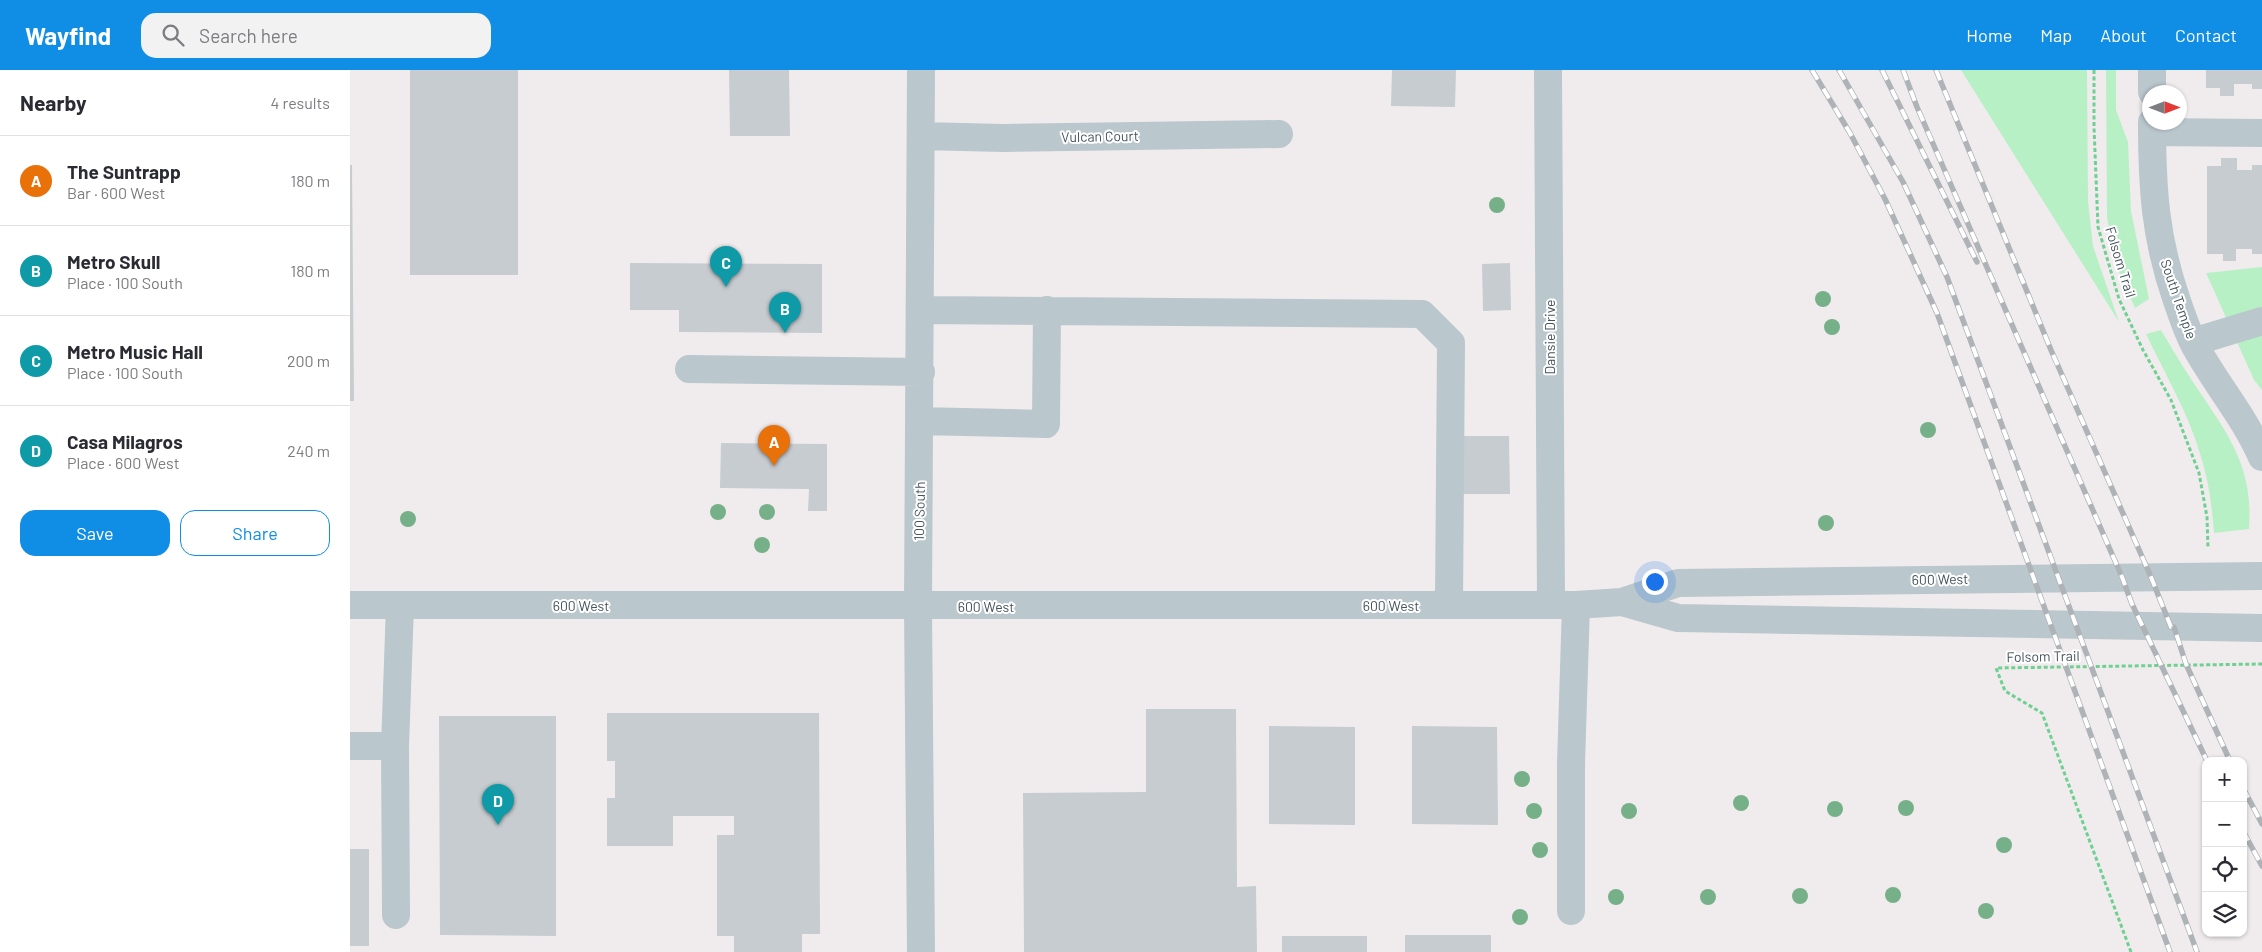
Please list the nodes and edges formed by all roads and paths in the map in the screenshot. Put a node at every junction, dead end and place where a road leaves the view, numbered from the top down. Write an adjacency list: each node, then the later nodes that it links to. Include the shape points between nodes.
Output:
1 (921, 70): 10 (street, 100 South)
2 (1548, 70): 23 (street, Dansie Drive)
3 (2094, 70): 19 (path, Folsom Trail, via 2098,227 2119,299 2171,400 2199,473 2207,517)
4 (2152, 70): 5 (street)
5 (2152, 85)
6 (2187, 129): 8 (street)
7 (2152, 130): 14 (street, South Temple, via 2152,184 2162,249)
8 (2262, 133)
9 (1279, 134): 10 (street, Vulcan Court)
10 (921, 136): 11 (street, 100 South)
11 (921, 310): 12 (street); 16 (street, 100 South)
12 (1047, 310): 17 (street, via 1046,424); 22 (street, via 1422,314 1450,343)
13 (2262, 321): 14 (street)
14 (2193, 342): 18 (street, South Temple, via 2242,416)
15 (689, 369): 16 (street)
16 (921, 372): 17 (street, 100 South)
17 (920, 421): 26 (street, 100 South)
18 (2262, 457)
19 (2209, 555)
20 (2262, 576): 21 (street, 600 West, via 1678,583)
21 (1622, 602): 23 (street, 600 West); 27 (street, 600 West, via 1678,618)
22 (1449, 605): 23 (street, 600 West); 26 (street, 600 West)
23 (1563, 605): 31 (street, Dansie Drive, via 1571,764)
24 (350, 606): 25 (street, 600 West)
25 (400, 606): 26 (street, 600 West); 30 (street)
26 (918, 606): 33 (street, 100 South)
27 (2262, 628)
28 (2262, 664): 34 (path, Folsom Trail, via 1996,668 2005,691 2042,713)
29 (350, 746): 30 (street)
30 (395, 746): 32 (street)
31 (1571, 911)
32 (396, 915)
33 (921, 952)
34 (2131, 952)

